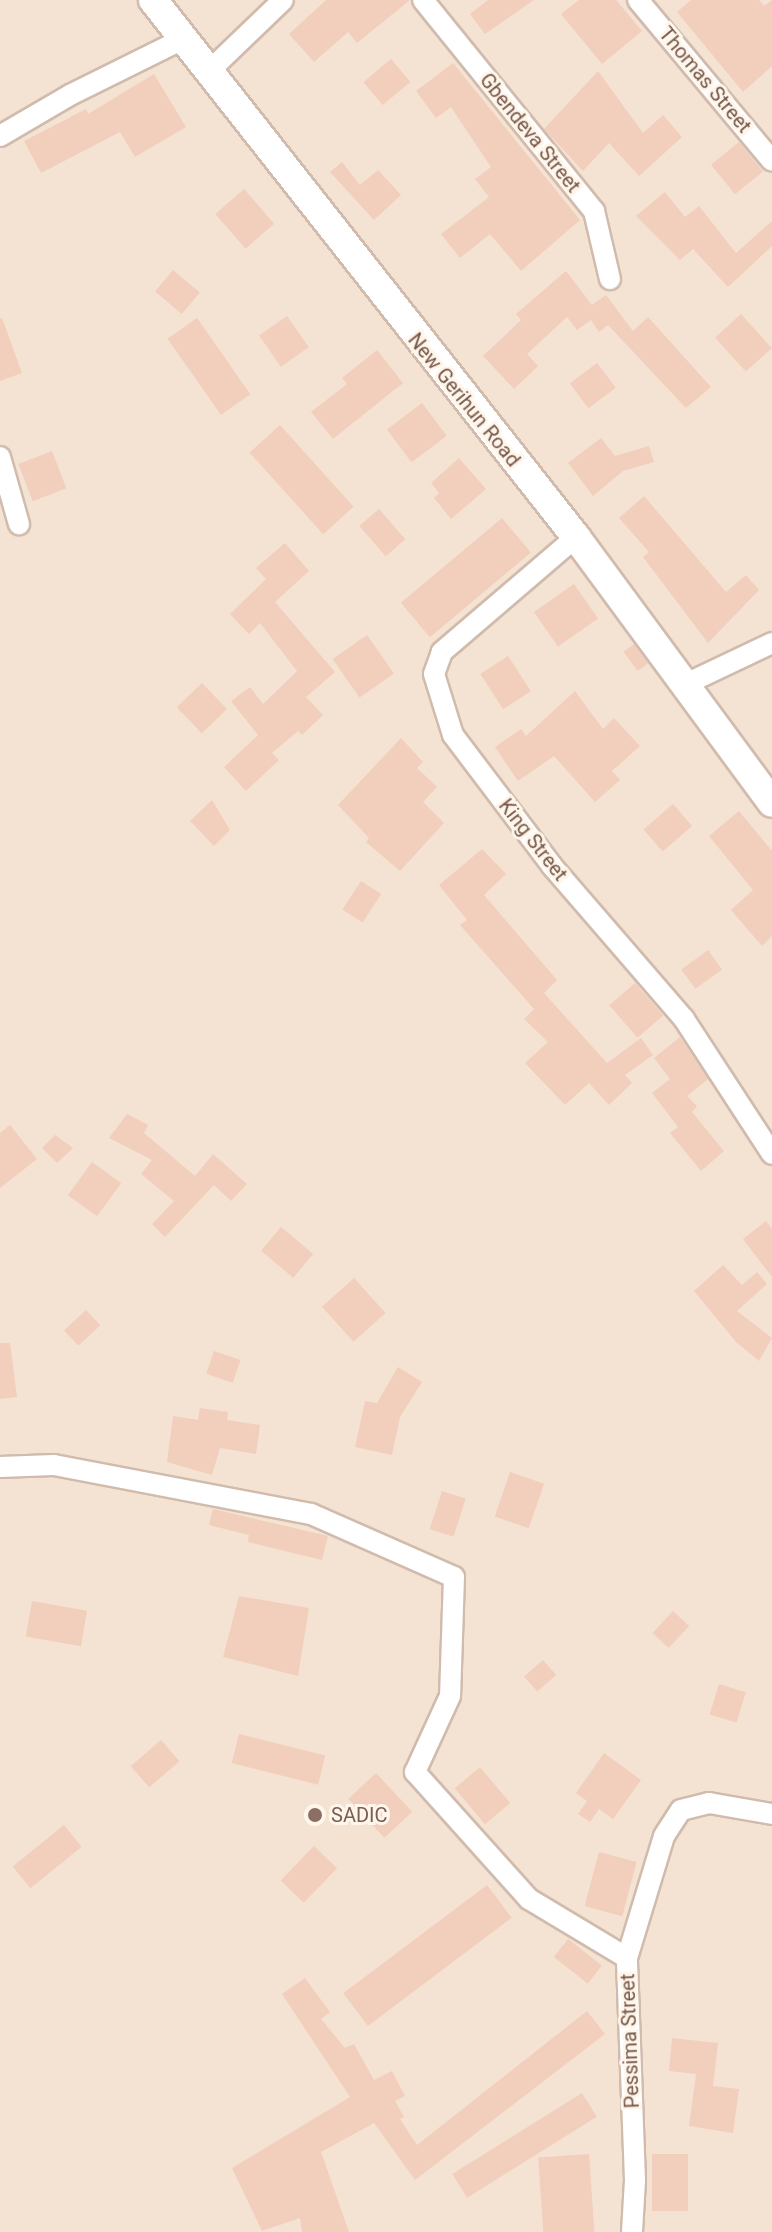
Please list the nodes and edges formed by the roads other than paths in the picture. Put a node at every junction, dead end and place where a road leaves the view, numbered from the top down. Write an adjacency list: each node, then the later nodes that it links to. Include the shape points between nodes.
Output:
1 (153, 0): 5 (street, New Gerihun Road)
2 (283, 0): 6 (street)
3 (423, 0): 9 (street, Gbendeva Street, via 594,211)
4 (638, 0): 8 (street, Thomas Street)
5 (183, 39): 6 (street, New Gerihun Road); 7 (street)
6 (207, 73): 12 (street, New Gerihun Road)
7 (0, 136)
8 (772, 161)
9 (610, 279)
10 (0, 457): 11 (street)
11 (19, 524)
12 (576, 537): 14 (street, New Gerihun Road); 16 (street, King Street, via 442,652 434,674 437,686 453,735 552,866 684,1019)
13 (772, 643): 14 (street)
14 (688, 683): 15 (street, New Gerihun Road)
15 (772, 803)
16 (772, 1154)
17 (0, 1467): 19 (street, via 54,1465 311,1514 454,1577 450,1696 415,1772 529,1899)
18 (772, 1814): 19 (street, Pessima Street, via 709,1803 681,1810 664,1836)
19 (627, 1958): 20 (street, Pessima Street)
20 (632, 2232)

